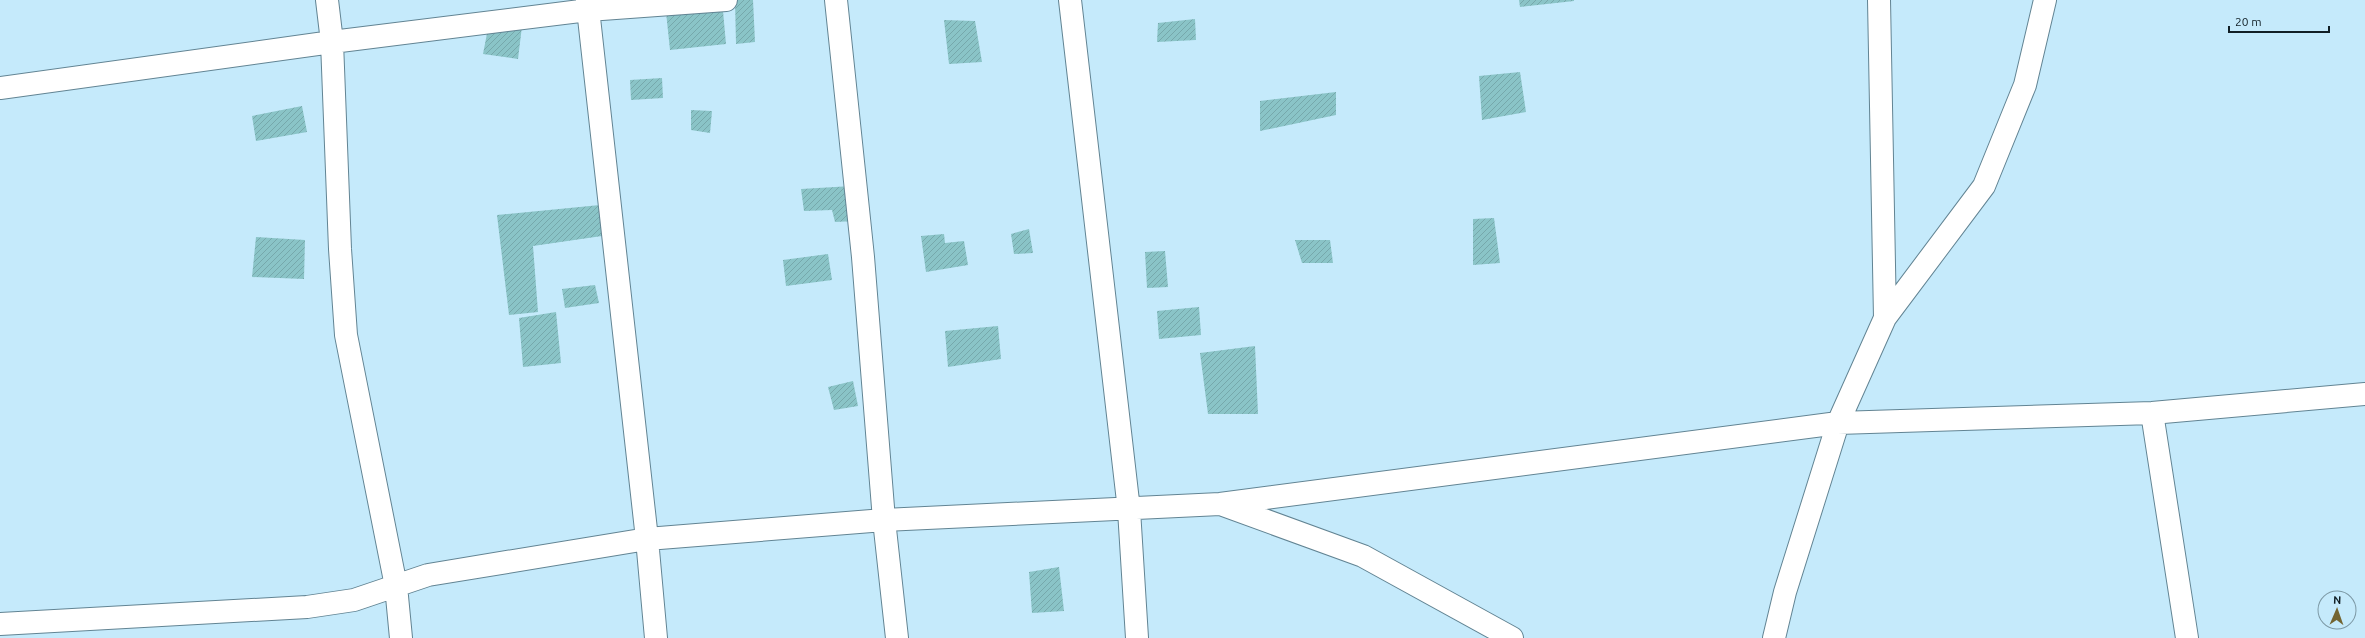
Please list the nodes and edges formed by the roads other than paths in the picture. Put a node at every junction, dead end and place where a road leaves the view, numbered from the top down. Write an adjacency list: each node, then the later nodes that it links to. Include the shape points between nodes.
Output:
1 (327, 0): 8 (street)
2 (726, 0): 7 (street)
3 (836, 0): 16 (street, via 863,257)
4 (1070, 0): 15 (street)
5 (1879, 0): 10 (street)
6 (2045, 0): 10 (street, via 2025,85 1984,186)
7 (588, 5): 8 (street); 17 (street)
8 (332, 42): 9 (street); 18 (street, via 346,336)
9 (0, 88)
10 (1885, 318): 13 (street)
11 (2365, 394): 12 (street)
12 (2152, 413): 13 (street); 27 (street)
13 (1838, 423): 14 (street); 26 (street, via 1785,592)
14 (1220, 504): 15 (street); 25 (street, via 1363,556)
15 (1129, 510): 16 (street); 24 (street)
16 (884, 520): 17 (street); 23 (street)
17 (647, 539): 18 (street, via 441,572); 22 (street)
18 (396, 586): 20 (street, via 354,600 307,607); 21 (street)
19 (0, 624): 20 (street)
20 (52, 630)
21 (401, 638)
22 (656, 638)
23 (897, 638)
24 (1137, 638)
25 (1512, 638)
26 (1774, 638)
27 (2187, 638)

